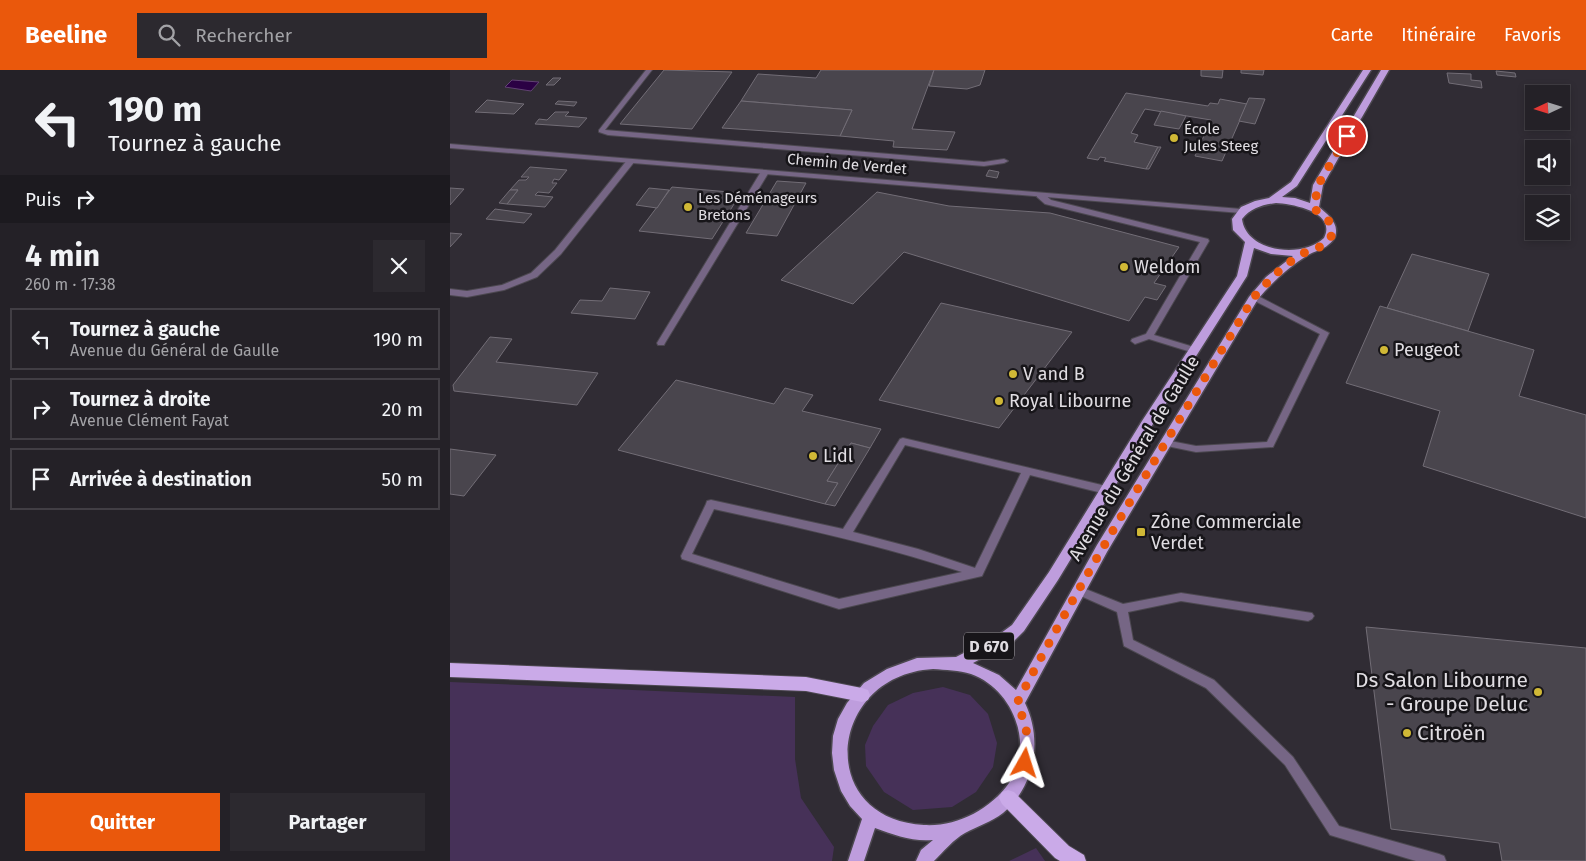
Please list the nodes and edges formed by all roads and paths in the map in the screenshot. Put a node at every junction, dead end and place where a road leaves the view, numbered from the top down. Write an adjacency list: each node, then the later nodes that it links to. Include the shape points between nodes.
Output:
1 (649, 70): 6 (street, via 601,131 984,164)
2 (1367, 70): 9 (main road, via 1294,184)
3 (1385, 70): 10 (main road, via 1318,185)
4 (450, 146): 5 (street, Chemin de Verdet)
5 (631, 160): 7 (street, Chemin de Verdet); 14 (street, via 558,252 534,275 504,287 467,294)
6 (1004, 160)
7 (765, 172): 8 (street, Chemin de Verdet); 18 (street)
8 (1040, 194): 11 (street, Chemin de Verdet); 16 (street, via 1048,202 1205,240)
9 (1273, 200): 10 (main road, Avenue du Général de Gaulle, via 1301,203); 11 (main road, Avenue du Général de Gaulle, via 1254,203)
10 (1314, 209): 13 (main road, Avenue du Général de Gaulle, via 1325,216 1332,233 1319,248)
11 (1241, 211): 12 (main road, via 1237,226)
12 (1250, 241): 13 (main road, Avenue du Général de Gaulle, via 1276,251); 19 (main road, Avenue du Général de Gaulle / D 670, via 1242,276)
13 (1306, 252): 15 (main road, Avenue du Général de Gaulle / D 670, via 1270,279)
14 (450, 292)
15 (1254, 297): 20 (main road, Avenue du Général de Gaulle / D 670); 20 (street, via 1325,332 1270,445 1196,449)
16 (1150, 336): 17 (street); 19 (street)
17 (1135, 341)
18 (661, 343)
19 (1194, 350): 22 (main road, Avenue du Général de Gaulle / D 670)
20 (1165, 442): 25 (main road, Avenue du Général de Gaulle / D 670)
21 (1028, 470): 22 (street); 23 (street, via 903,442); 24 (street)
22 (1106, 490): 28 (main road, Avenue du Général de Gaulle / D 670, via 1047,588 1014,633)
23 (846, 534): 24 (street); 24 (street, via 711,504 686,556 838,604)
24 (978, 572)
25 (1078, 590): 26 (street); 31 (main road, Avenue du Général de Gaulle / D 670)
26 (1122, 610): 27 (street, via 1181,597); 38 (street, via 1128,642 1210,684 1289,761 1335,831)
27 (1308, 616)
28 (955, 664): 30 (main road, via 930,663 905,668 882,679); 31 (main road, via 980,671 1001,685)
29 (450, 670): 30 (highway, via 806,684)
30 (862, 695): 33 (main road, via 846,717 839,743 840,770 851,795)
31 (1017, 703): 32 (main road, via 1027,726 1028,751 1022,775)
32 (1008, 798): 34 (main road, via 985,818); 37 (highway, via 1062,852)
33 (870, 816): 34 (main road, via 896,829 927,834); 35 (main road)
34 (958, 830): 36 (main road)
35 (856, 861)
36 (924, 861)
37 (1077, 861)
38 (1439, 861)

